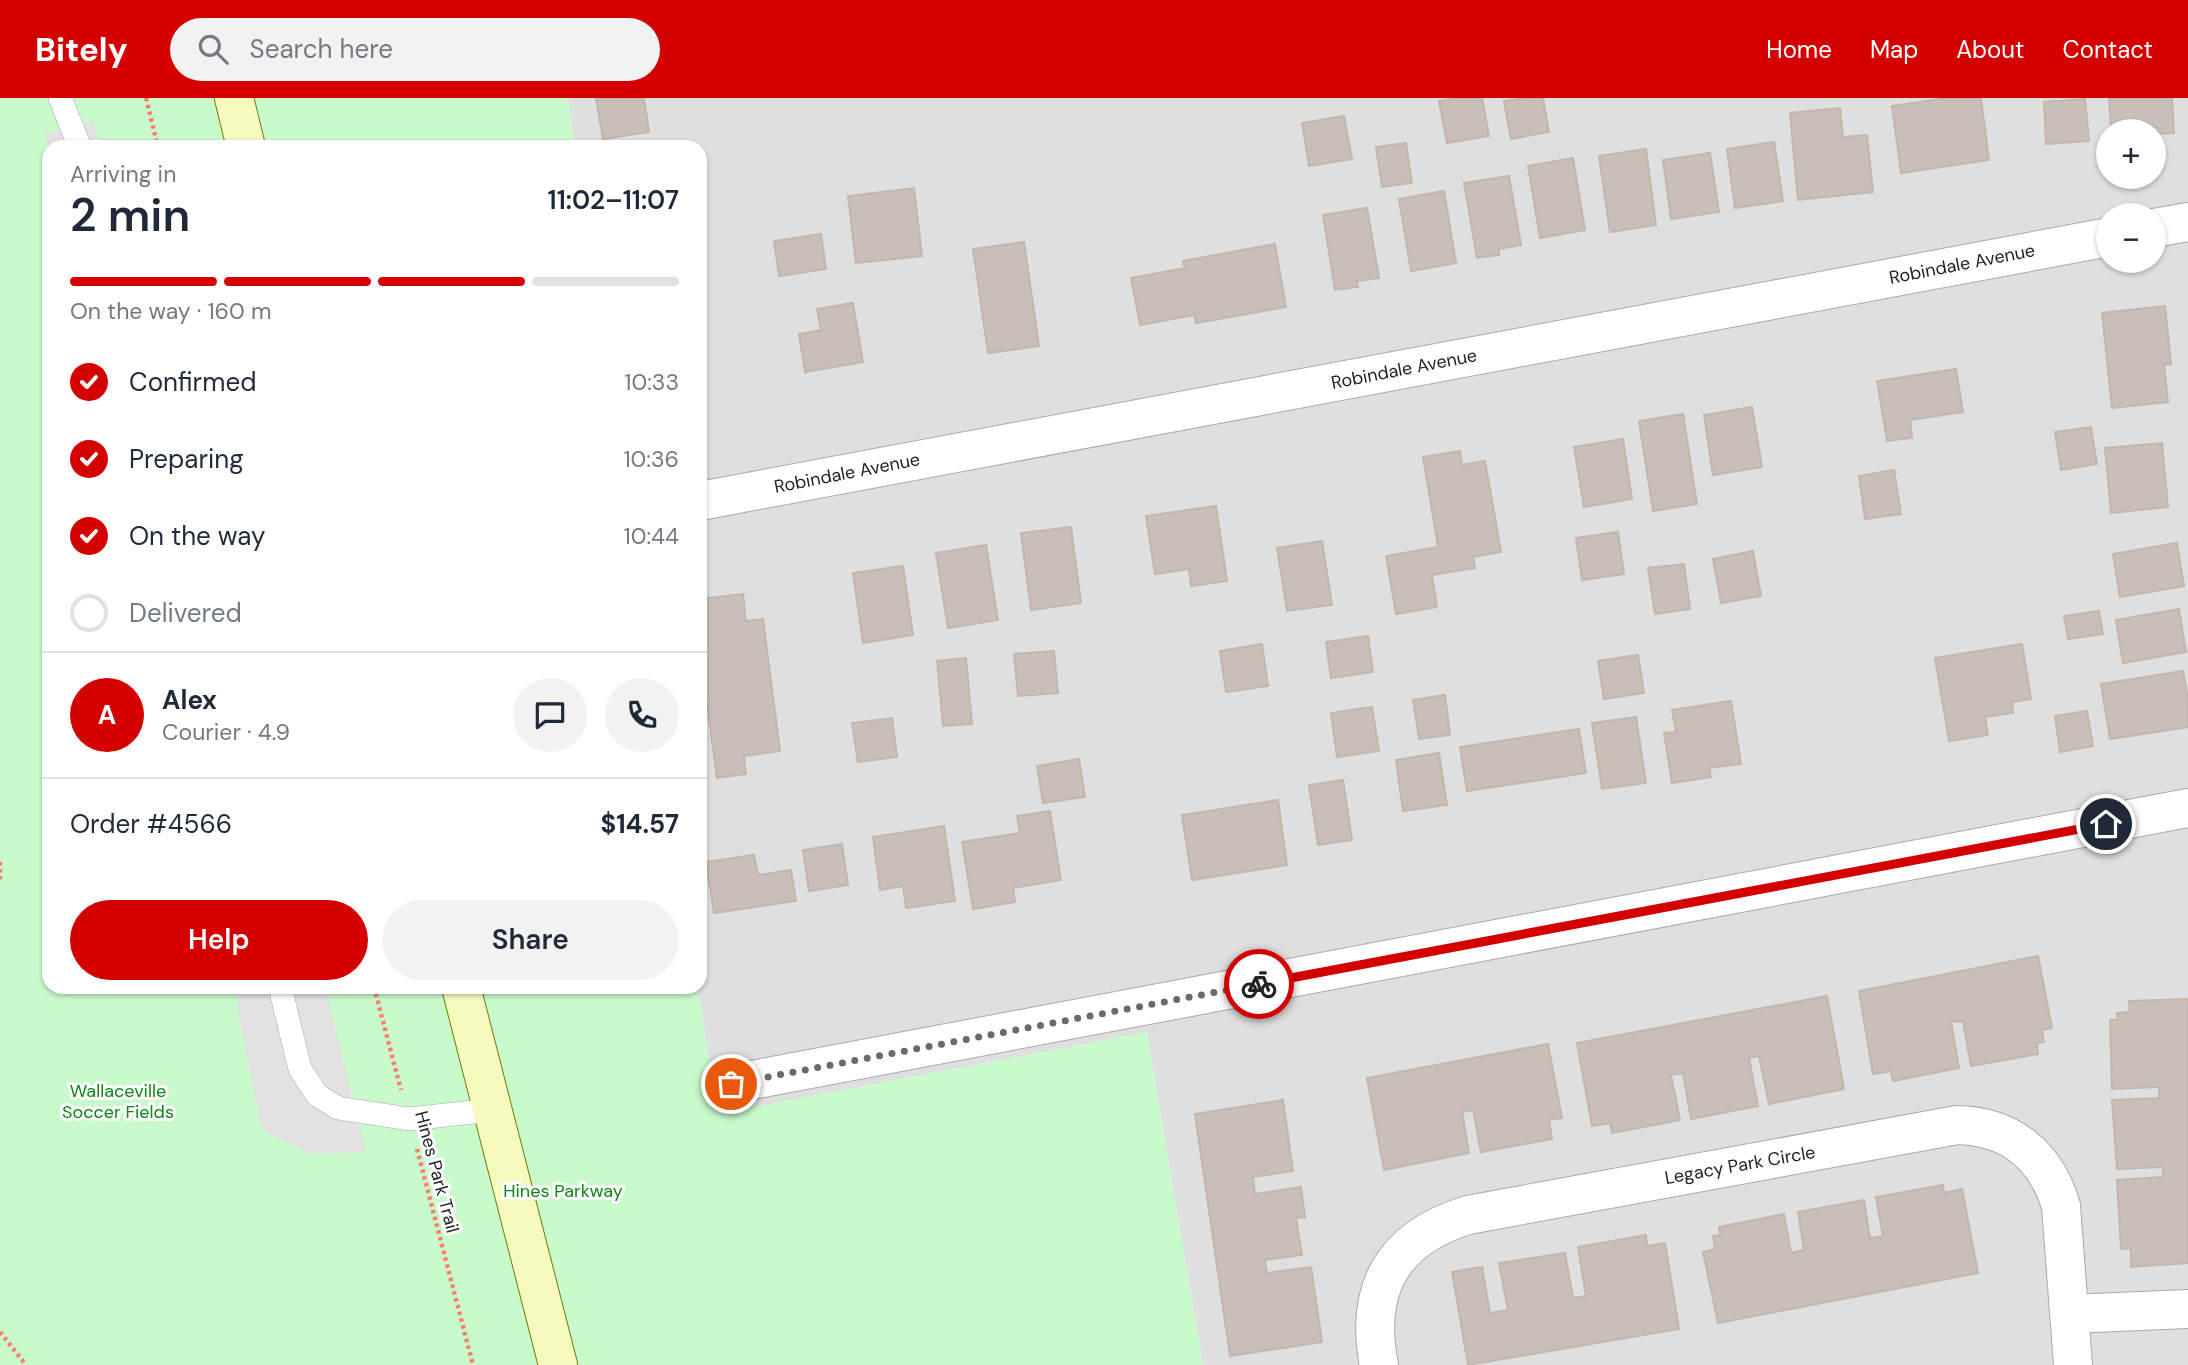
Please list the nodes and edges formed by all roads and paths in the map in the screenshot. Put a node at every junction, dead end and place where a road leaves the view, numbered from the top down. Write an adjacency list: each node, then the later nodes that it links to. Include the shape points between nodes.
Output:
1 (60, 98): 4 (lane)
2 (146, 98): 5 (path)
3 (234, 98): 6 (street)
4 (77, 140)
5 (156, 140)
6 (244, 140)
7 (2188, 222): 8 (street)
8 (2166, 226)
9 (2096, 239): 10 (street, Robindale Avenue)
10 (707, 500)
11 (2188, 808): 17 (street)
12 (0, 862): 13 (path)
13 (0, 880)
14 (282, 994): 19 (lane, via 300,1069 317,1095 338,1108)
15 (376, 994): 19 (path, Hines Park Trail)
16 (463, 994): 18 (street)
17 (731, 1084)
18 (492, 1110): 19 (lane); 25 (street)
19 (409, 1119): 24 (path, Hines Park Trail)
20 (2188, 1309): 21 (street)
21 (2070, 1314): 26 (street, Legacy Park Circle, via 2062,1206 2054,1184 2039,1160 2019,1142 1974,1125 1957,1125 1449,1221 1408,1246 1390,1269 1375,1315); 27 (street, Legacy Park Circle)
22 (0, 1332): 23 (path)
23 (26, 1365)
24 (473, 1365)
25 (558, 1365)
26 (1379, 1365)
27 (2073, 1365)

